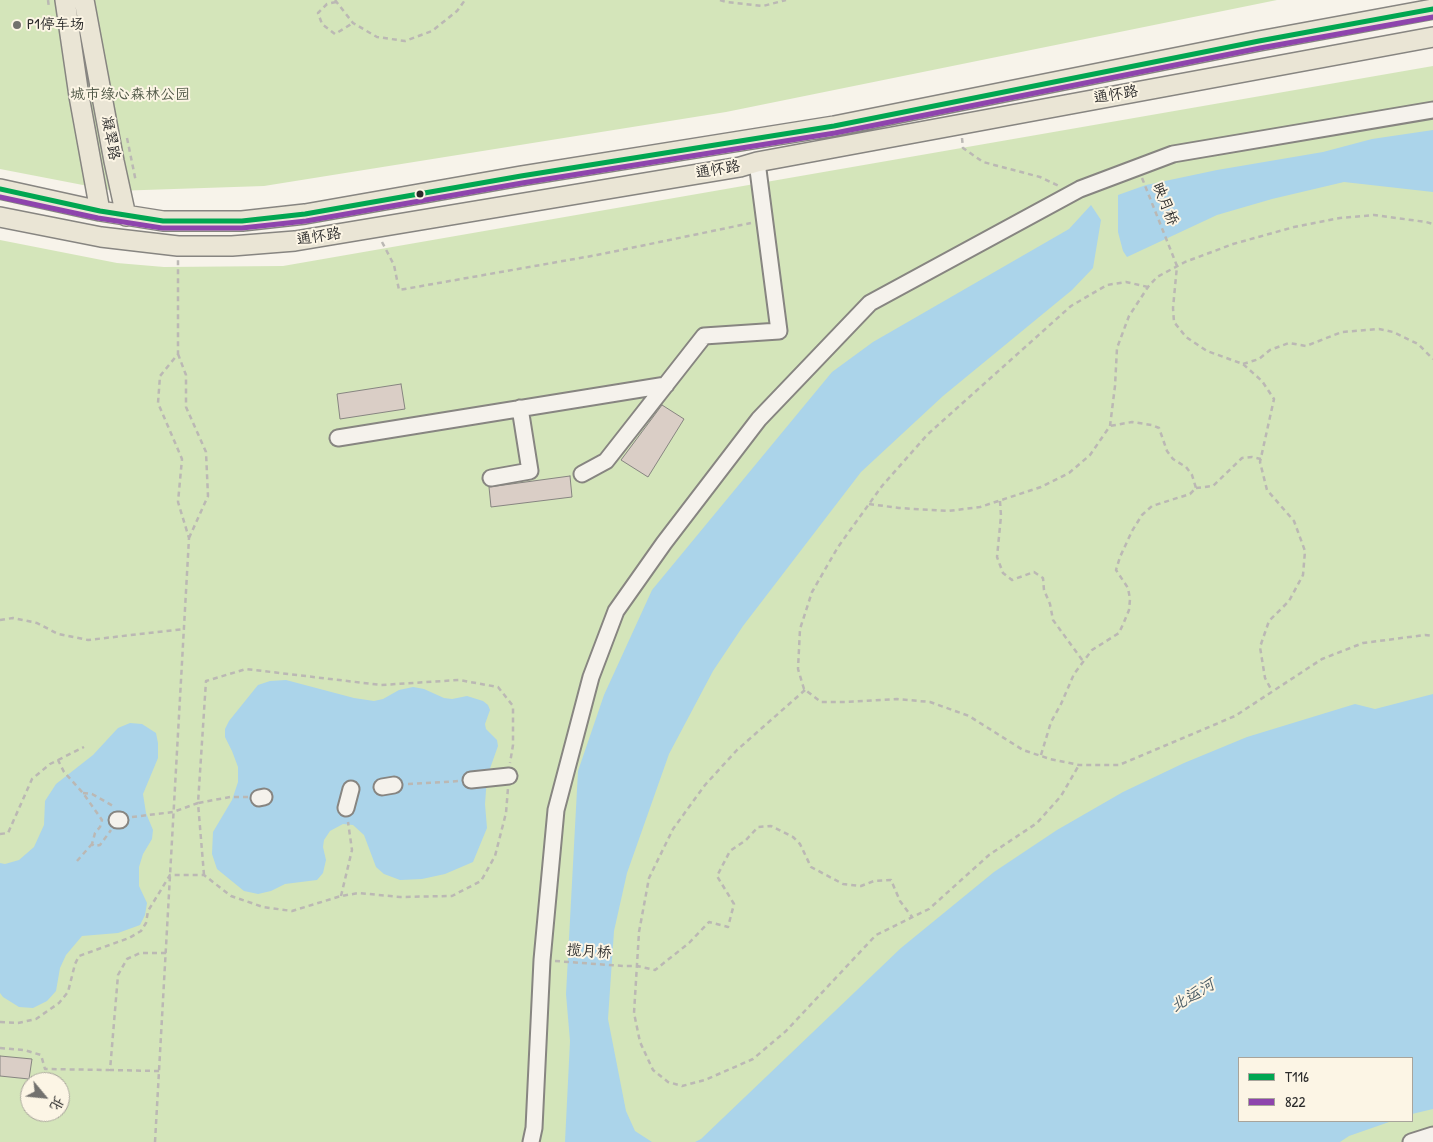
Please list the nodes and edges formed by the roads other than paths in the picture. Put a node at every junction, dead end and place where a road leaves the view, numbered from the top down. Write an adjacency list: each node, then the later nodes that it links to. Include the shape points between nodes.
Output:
1 (65, 0): 5 (main road, 凝翠路)
2 (84, 0): 7 (main road, 凝翠路)
3 (1433, 9): 11 (main road, 通怀路, via 834,126 316,212 242,221 163,221)
4 (1433, 37): 8 (main road, 通怀路)
5 (80, 96): 7 (main road, via 91,114 101,165 110,168); 10 (main road, 凝翠路)
6 (1433, 110): 23 (street, via 1173,154 1080,189 870,304 760,419 664,543 616,612 591,677 556,810 542,960)
7 (114, 161): 11 (main road, 凝翠路)
8 (757, 162): 12 (main road, 通怀路, via 295,241 232,246 178,246 101,237); 13 (street, via 779,331 704,336)
9 (0, 189): 10 (main road, 通怀路)
10 (100, 211): 11 (main road, 通怀路)
11 (126, 216)
12 (0, 217)
13 (666, 385): 14 (street); 16 (street, via 606,461)
14 (520, 408): 15 (street); 17 (street, via 530,471)
15 (338, 438)
16 (582, 474)
17 (491, 478)
18 (501, 777): 19 (street)
19 (471, 780)
20 (351, 789): 21 (street)
21 (346, 808)
22 (1433, 1135): 24 (street)
23 (531, 1142)
24 (1411, 1142)

